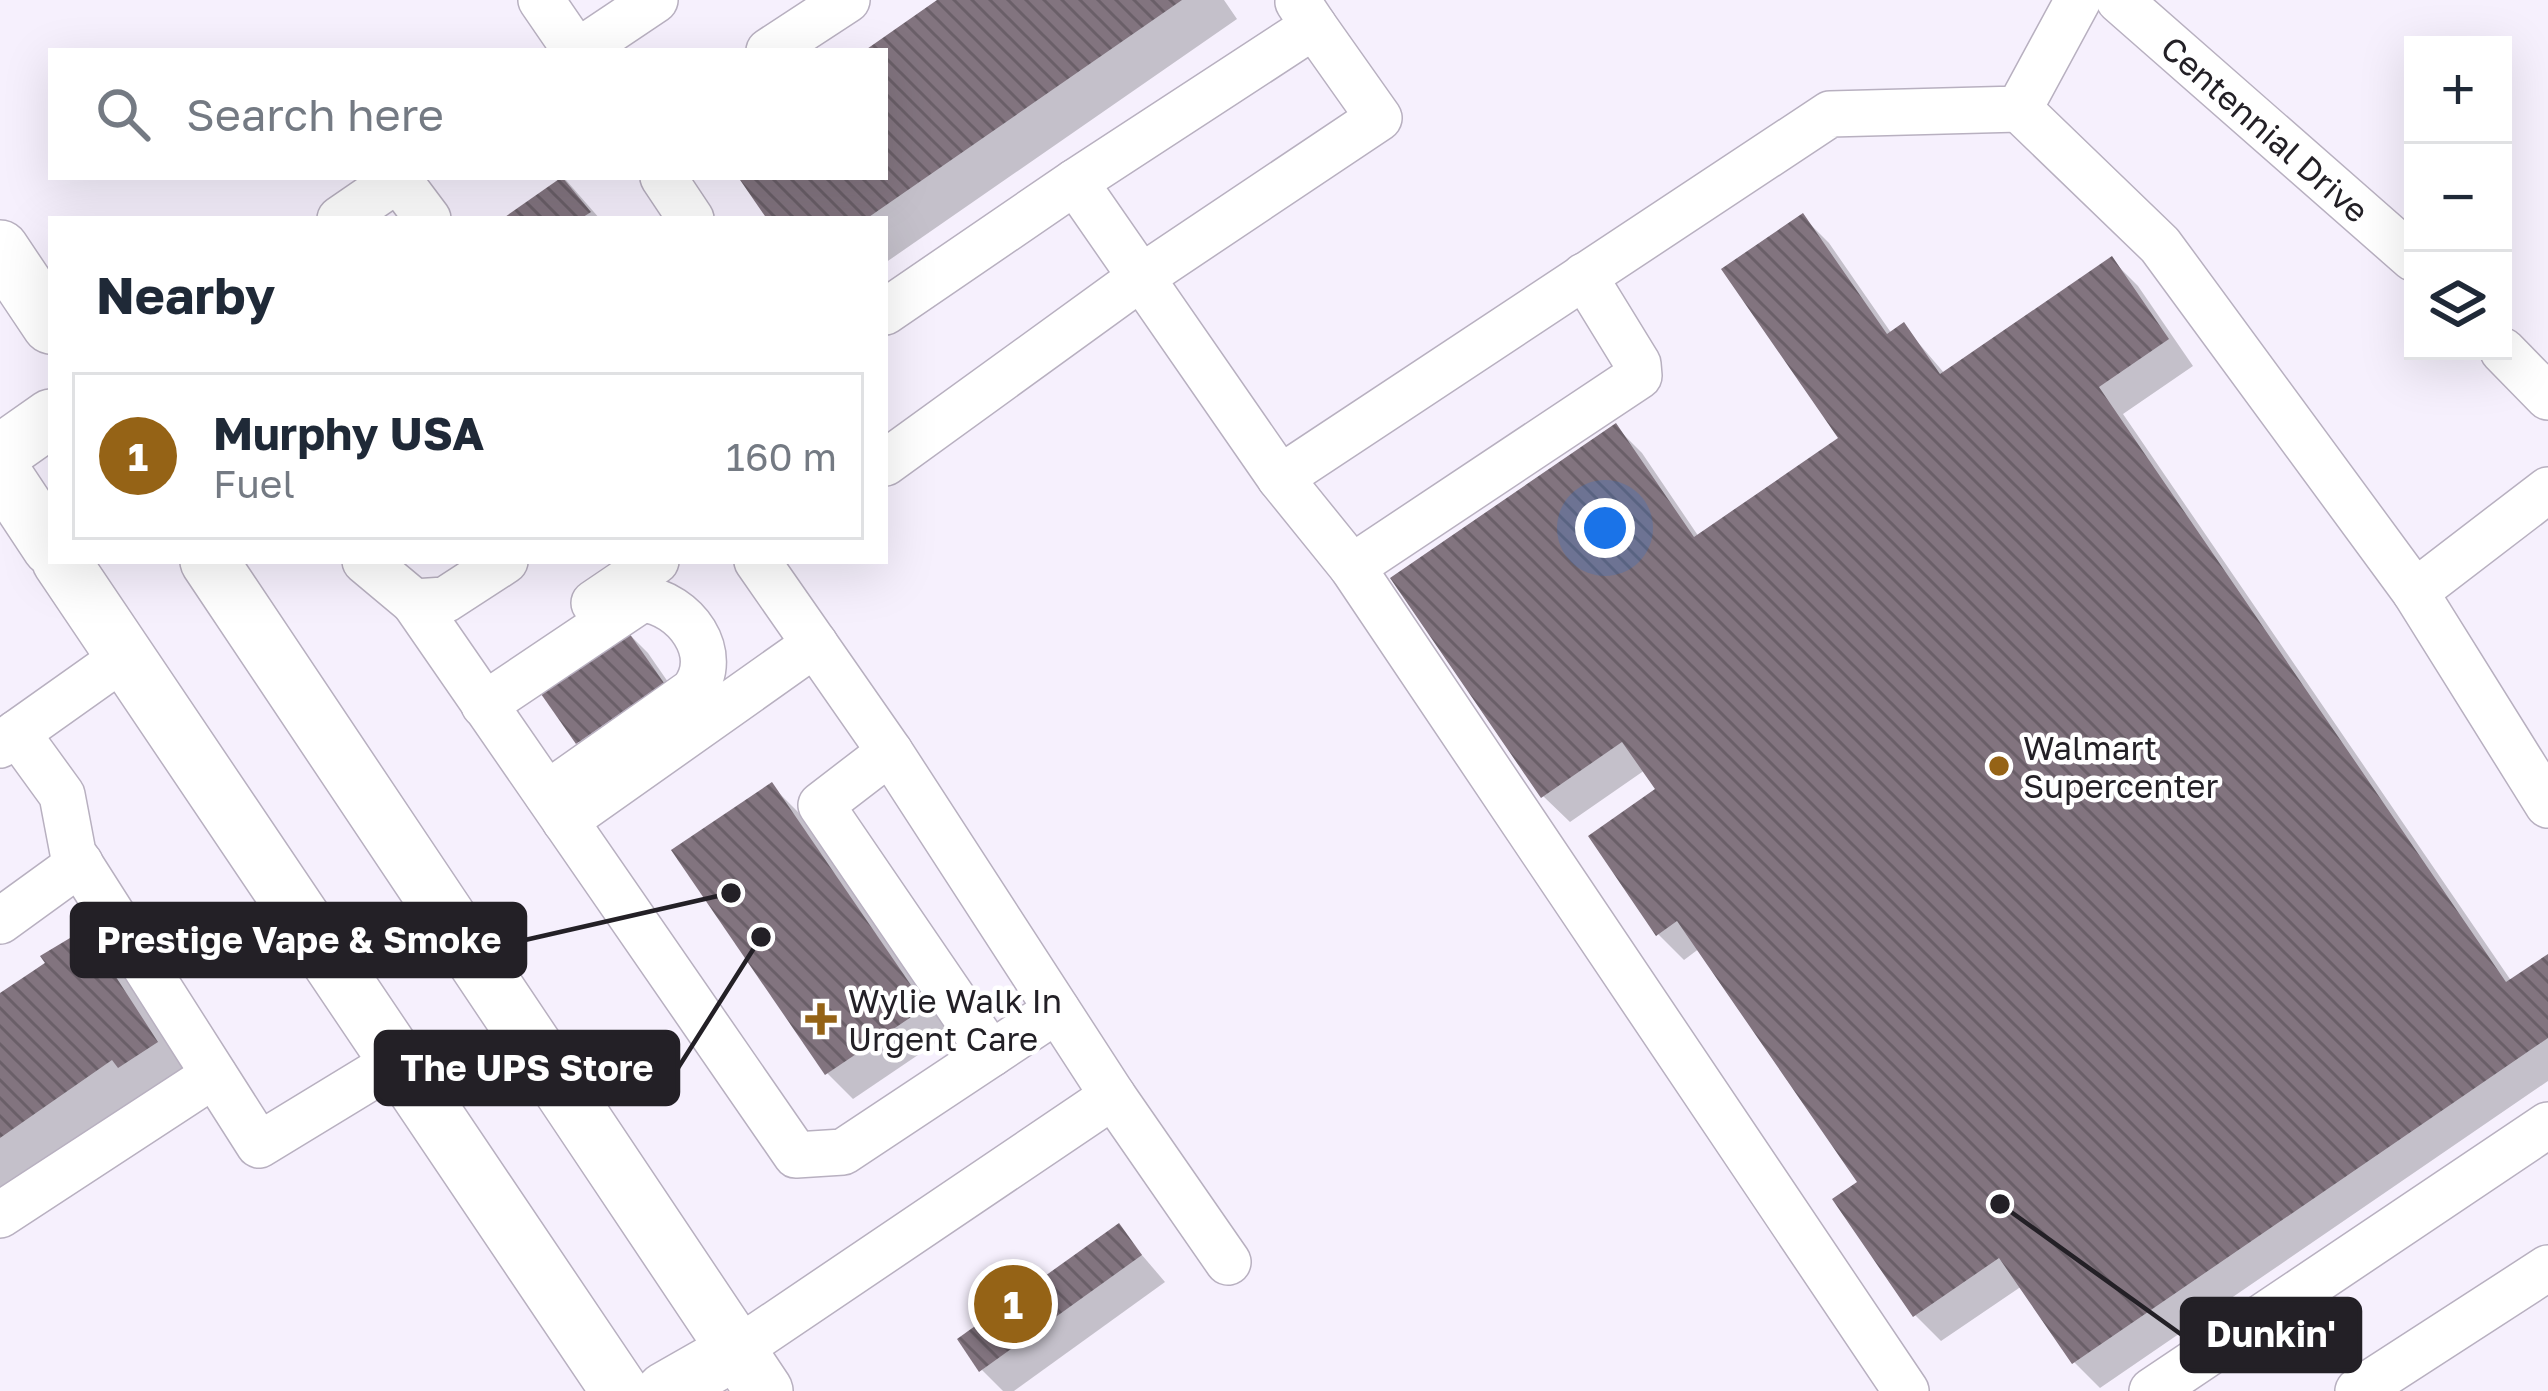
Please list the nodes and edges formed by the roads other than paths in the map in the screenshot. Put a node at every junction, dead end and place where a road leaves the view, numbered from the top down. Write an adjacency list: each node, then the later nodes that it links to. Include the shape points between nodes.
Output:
1 (541, 0): 7 (street)
2 (655, 0): 8 (street)
3 (847, 0): 9 (street)
4 (2078, 0): 10 (street)
5 (2119, 0): 19 (street, Centennial Drive)
6 (1305, 13): 14 (street); 20 (street, via 1379,118)
7 (575, 48)
8 (582, 48)
9 (774, 48)
10 (2019, 109): 21 (street, via 1830,114); 40 (street, via 2160,245)
11 (397, 180): 15 (street)
12 (401, 180): 16 (street)
13 (665, 180): 17 (street)
14 (1075, 182): 20 (street); 22 (street)
15 (344, 216)
16 (426, 216)
17 (689, 216)
18 (0, 249): 23 (main road)
19 (2406, 252)
20 (1143, 276): 28 (street); 30 (street)
21 (1584, 276): 30 (street); 39 (street, via 1639,376)
22 (888, 310)
23 (48, 321)
24 (2512, 360): 25 (street)
25 (2548, 398)
26 (48, 420): 27 (main road)
27 (0, 454)
28 (888, 461)
29 (0, 470): 32 (main road)
30 (1280, 478): 39 (street)
31 (2548, 490): 40 (street)
32 (48, 542)
33 (63, 564): 43 (main road)
34 (211, 564): 60 (main road)
35 (372, 564): 41 (street)
36 (501, 564): 41 (street, via 446,600)
37 (652, 564): 44 (street)
38 (760, 564): 42 (street)
39 (1352, 567): 63 (street)
40 (2416, 592): 47 (street)
41 (414, 602): 44 (street)
42 (815, 644): 46 (street); 48 (street)
43 (124, 656): 45 (street); 53 (main road)
44 (478, 696): 48 (street); 48 (street, via 642,599 677,611 706,654 706,674)
45 (9, 739): 49 (street, via 62,795)
46 (890, 752): 51 (street); 52 (street, via 821,805)
47 (2548, 805)
48 (556, 807): 52 (street, via 796,1155 843,1152)
49 (80, 863): 50 (street); 54 (street)
50 (0, 921)
51 (1057, 1010): 52 (street); 55 (street)
52 (991, 1054)
53 (397, 1061): 54 (street, via 259,1145); 61 (main road)
54 (214, 1075): 57 (street)
55 (1113, 1096): 58 (street); 60 (street)
56 (2548, 1125): 64 (street)
57 (0, 1215)
58 (1228, 1262)
59 (2548, 1268): 65 (street)
60 (750, 1371): 62 (main road)
61 (620, 1391)
62 (665, 1391)
63 (1906, 1391)
64 (2152, 1391)
65 (2358, 1391)

